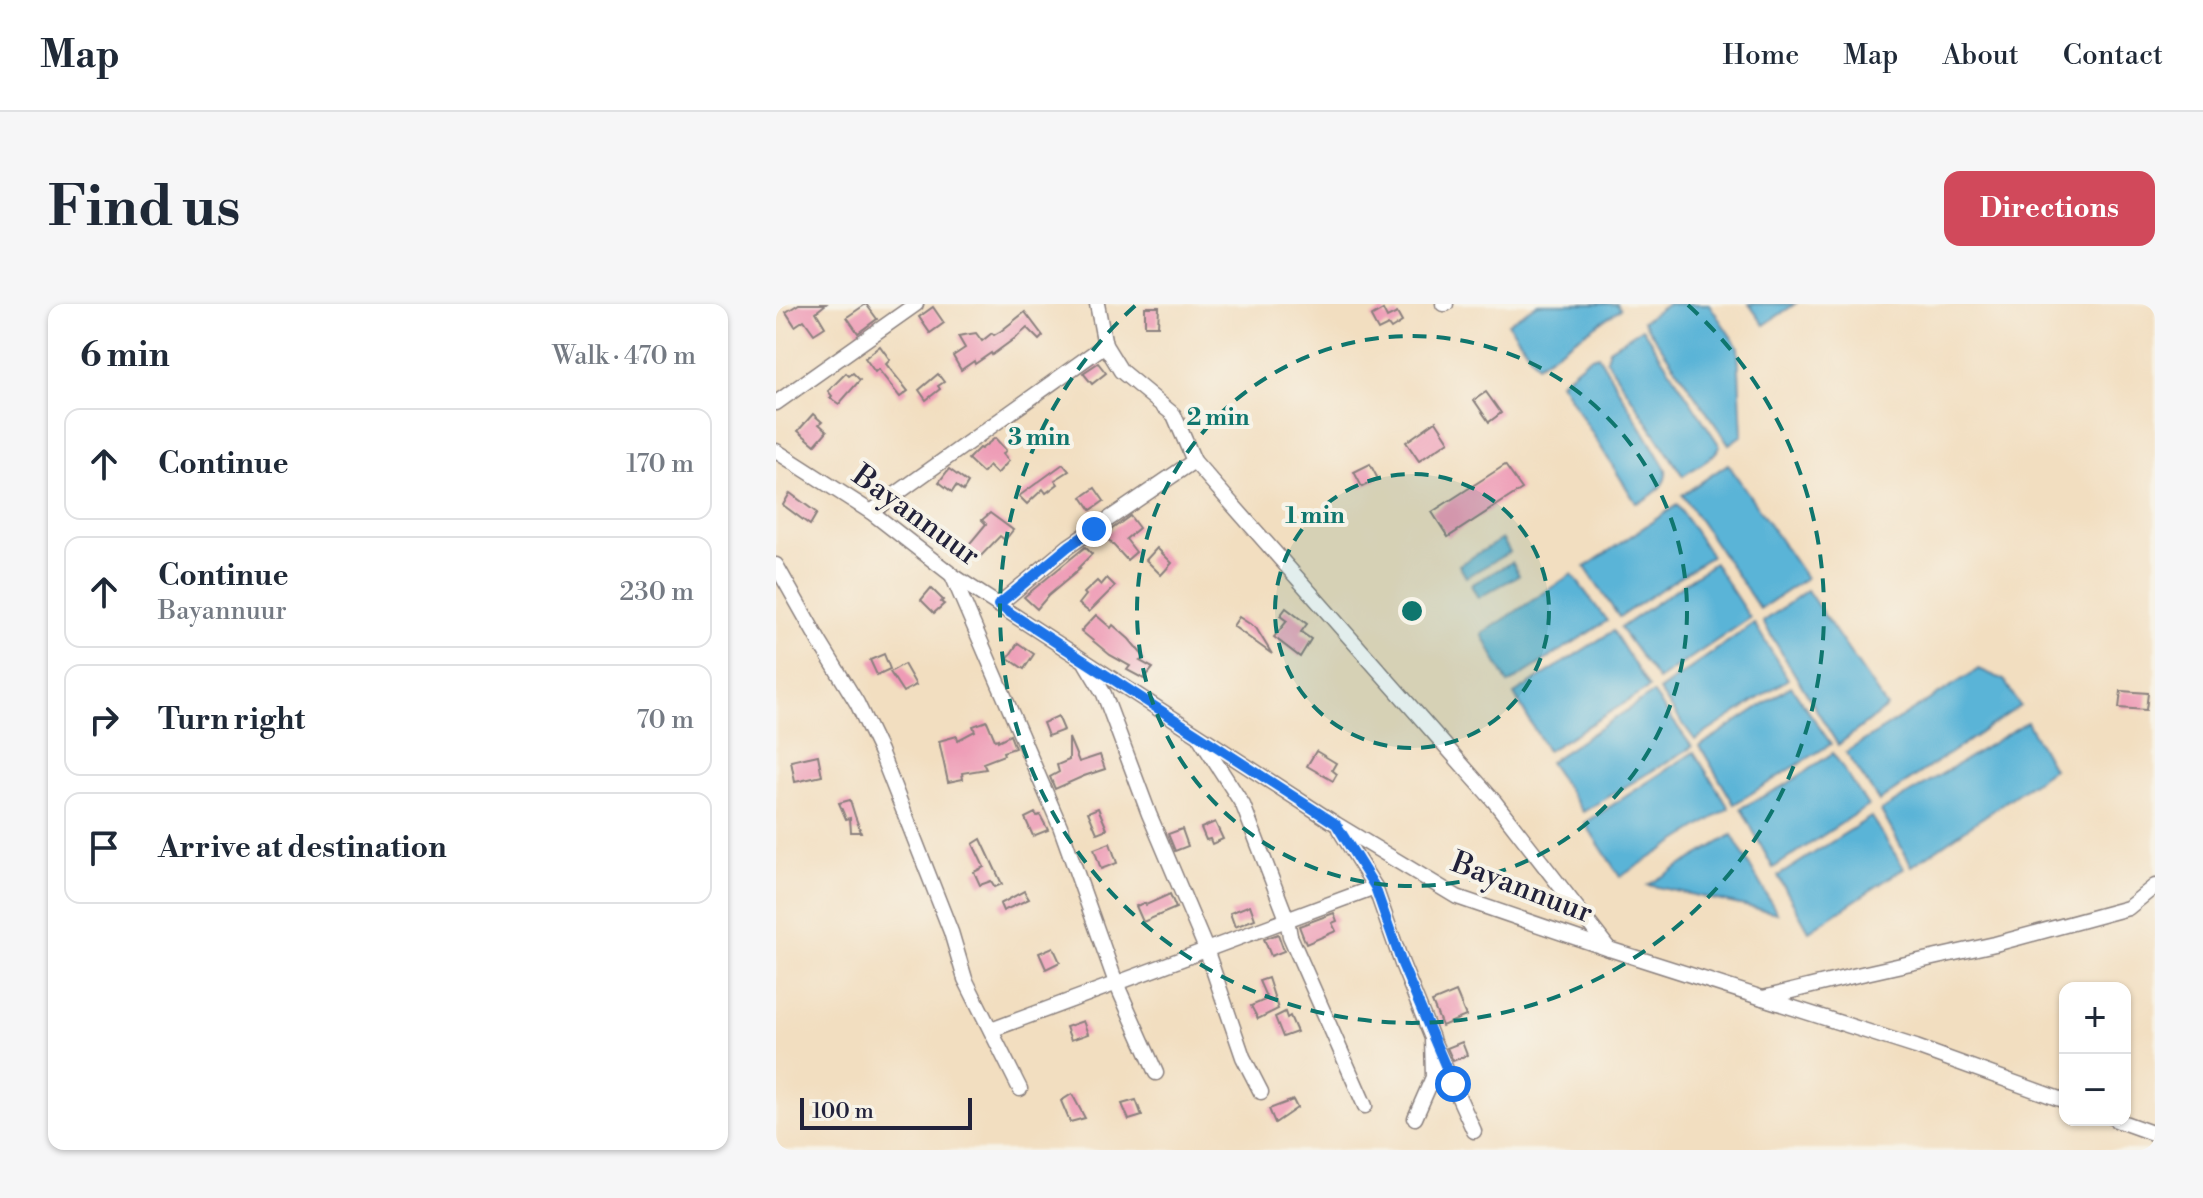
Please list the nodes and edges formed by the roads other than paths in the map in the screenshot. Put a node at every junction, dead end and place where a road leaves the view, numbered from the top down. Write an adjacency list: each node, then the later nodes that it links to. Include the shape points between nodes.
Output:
1 (916, 304): 4 (street)
2 (1097, 304): 3 (street)
3 (1105, 345): 6 (street, via 1121,371 1174,415); 7 (street)
4 (776, 403)
5 (776, 451): 7 (street, Bayannuur)
6 (1194, 461): 10 (street, via 1069,546); 18 (street, via 1494,801)
7 (871, 512): 9 (street, Bayannuur)
8 (776, 565): 21 (street, via 880,751 965,979)
9 (952, 575): 10 (street, Bayannuur); 19 (street, via 1060,826)
10 (998, 605): 11 (street, Bayannuur)
11 (1084, 660): 12 (street, Bayannuur); 17 (street, via 1104,694)
12 (1196, 733): 13 (street, Bayannuur); 16 (street, via 1243,805)
13 (1336, 824): 15 (street); 18 (street, Bayannuur, via 1457,897)
14 (2155, 886): 20 (street, via 2128,908)
15 (1375, 887): 16 (street); 22 (street)
16 (1287, 919): 17 (street); 27 (street)
17 (1206, 949): 19 (street); 25 (street, via 1243,1057)
18 (1609, 949): 20 (street, Bayannuur)
19 (1116, 983): 21 (street); 23 (street)
20 (1763, 998): 26 (street, Bayannuur)
21 (991, 1030): 24 (street)
22 (1432, 1038): 28 (street, via 1433,1077); 30 (street)
23 (1156, 1073)
24 (1020, 1089)
25 (1261, 1092)
26 (2059, 1099)
27 (1365, 1106)
28 (1415, 1118)
29 (2131, 1125): 31 (street)
30 (1474, 1131)
31 (2155, 1134)

